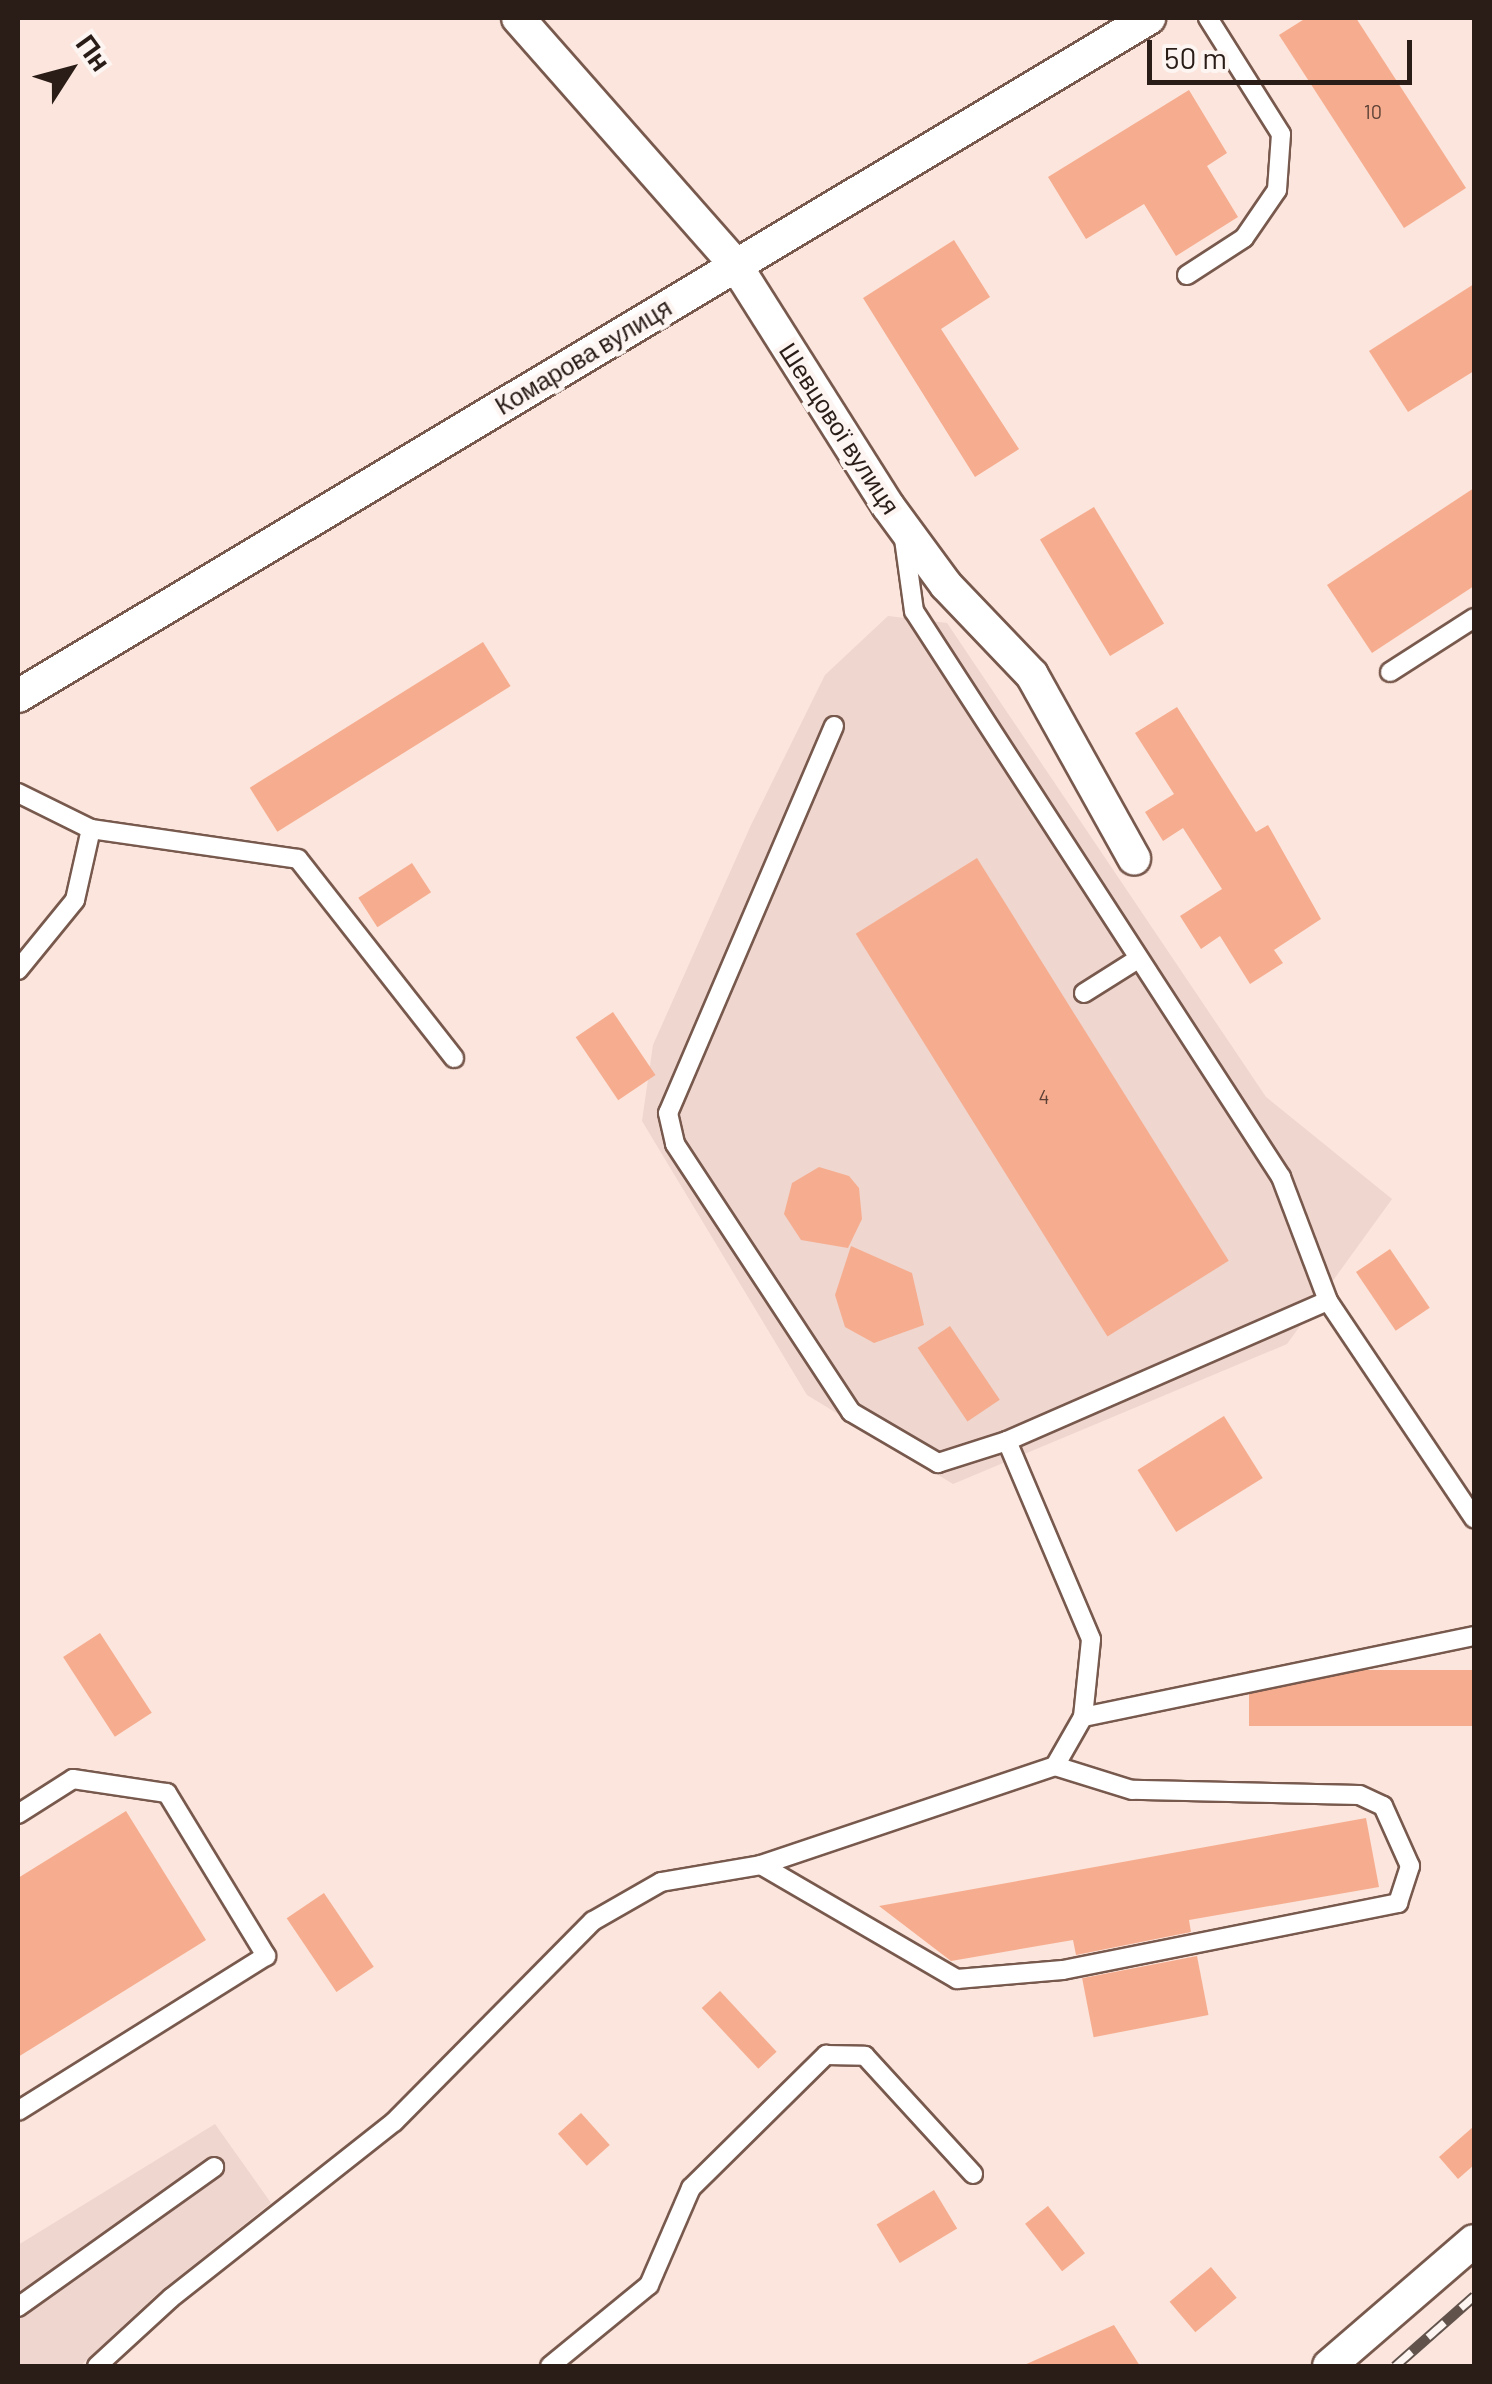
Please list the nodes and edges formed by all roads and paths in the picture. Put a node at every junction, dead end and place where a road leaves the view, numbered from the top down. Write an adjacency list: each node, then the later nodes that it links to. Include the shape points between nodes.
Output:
1 (518, 18): 4 (street, Шевцової вулиця)
2 (1149, 18): 4 (street, Комарова вулиця)
3 (1208, 18): 5 (lane, via 1281,134 1277,190 1244,238)
4 (735, 264): 6 (street, Шевцової вулиця); 9 (street, Комарова вулиця)
5 (1187, 275)
6 (902, 524): 13 (street, Шевцової вулиця, via 946,585 1032,675); 14 (lane, via 914,610)
7 (1474, 618): 8 (lane)
8 (1390, 672)
9 (18, 696)
10 (834, 726): 19 (lane, via 674,1085 668,1113 675,1144 851,1412 938,1464)
11 (18, 794): 12 (lane)
12 (91, 829): 15 (lane, via 75,900); 17 (lane, via 298,859)
13 (1134, 858)
14 (1138, 959): 16 (lane); 18 (lane, via 1280,1177)
15 (18, 970)
16 (1084, 993)
17 (454, 1058)
18 (1328, 1301): 19 (lane); 20 (lane)
19 (1007, 1441): 22 (lane, via 1091,1638)
20 (1474, 1518)
21 (1474, 1636): 22 (lane)
22 (1083, 1718): 23 (lane)
23 (1055, 1766): 25 (lane); 25 (lane, via 1132,1790 1359,1795 1383,1806 1410,1866 1398,1902 1062,1970 957,1980)
24 (18, 1814): 26 (lane, via 73,1779 166,1794 266,1956)
25 (761, 1865): 31 (lane, via 661,1882 593,1921 394,2122 171,2298)
26 (18, 2111)
27 (214, 2167): 30 (lane)
28 (973, 2174): 32 (lane, via 865,2056 826,2054 691,2188 649,2286)
29 (1474, 2241): 33 (street)
30 (18, 2307)
31 (97, 2366)
32 (550, 2366)
33 (1329, 2366)

